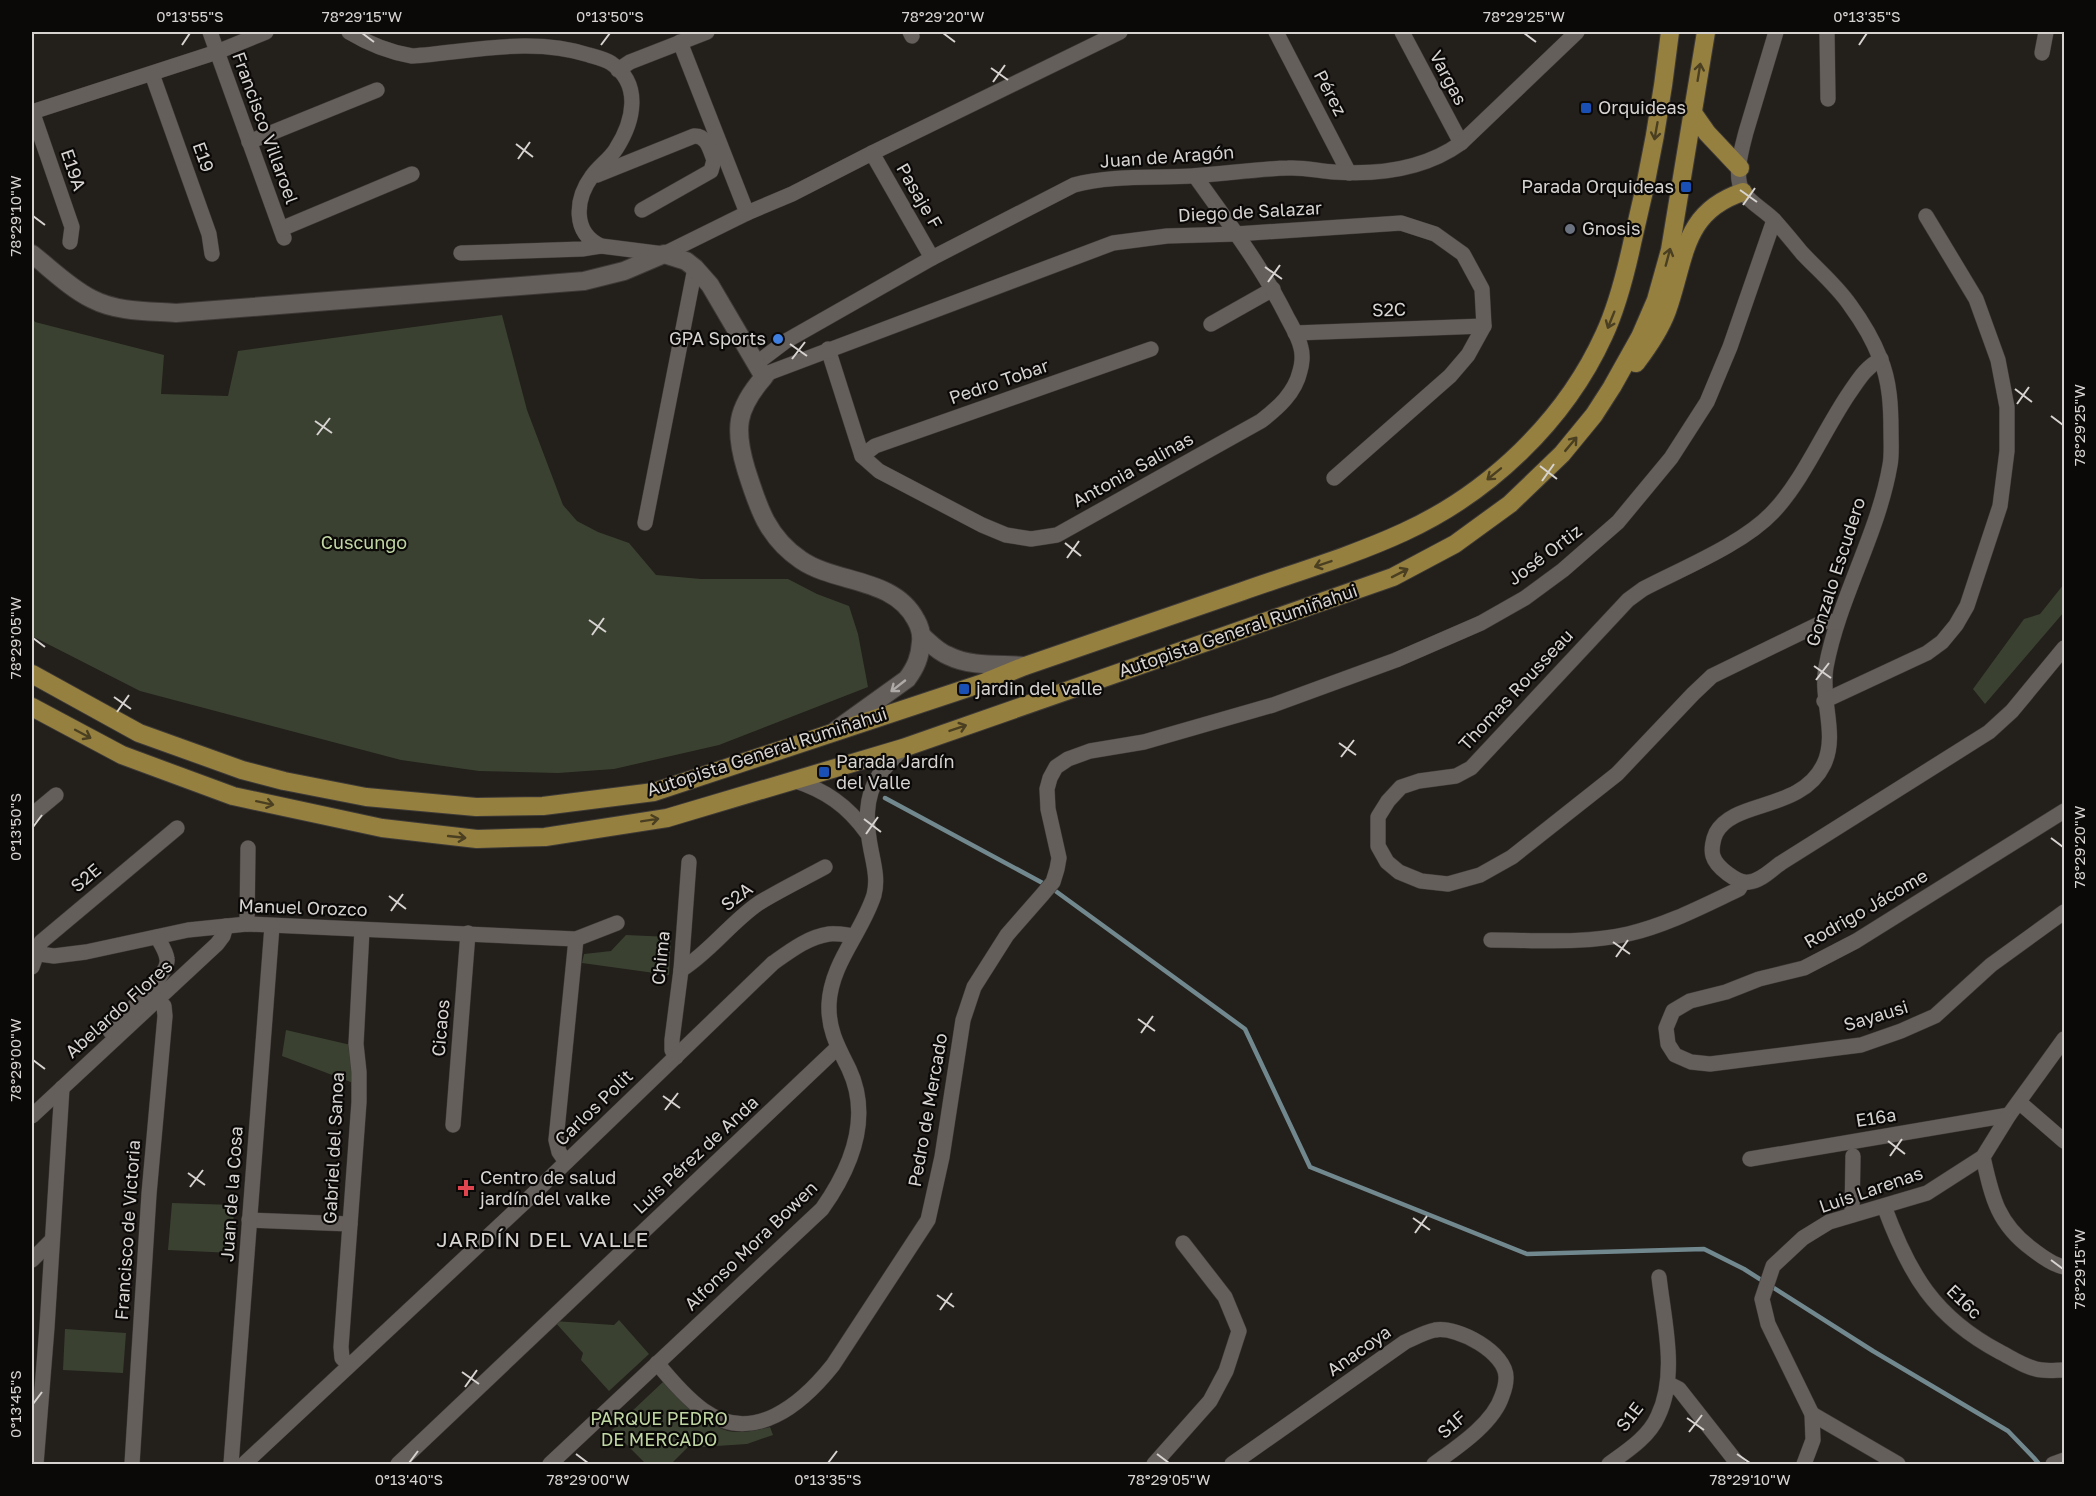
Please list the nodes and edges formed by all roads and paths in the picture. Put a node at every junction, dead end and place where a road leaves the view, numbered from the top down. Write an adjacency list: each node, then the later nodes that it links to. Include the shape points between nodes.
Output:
1 (210, 32): 15 (street, Francisco Villaroel)
2 (266, 32): 15 (street)
3 (349, 32): 17 (street, via 366,42 412,56 532,45 582,52 610,62)
4 (707, 32): 14 (street)
5 (1120, 32): 25 (street)
6 (1275, 32): 27 (street, Pérez)
7 (1402, 32): 24 (street, Vargas)
8 (1577, 32): 24 (street, Juan de Aragón)
9 (1671, 32): 60 (highway, Autopista General Rumiñahui, one-way to 60, via 1647,184 1615,309 1590,363 1570,393 1510,462 1437,515 1361,551)
10 (1706, 32): 22 (highway, Autopista General Rumiñahui, one-way to 10)
11 (1776, 32): 26 (street, via 1746,132)
12 (1827, 32): 20 (street)
13 (2046, 32): 16 (street)
14 (680, 42): 17 (street); 33 (street)
15 (217, 52): 18 (street); 23 (street, Francisco Villaroel)
16 (2042, 53)
17 (618, 70): 30 (street, via 626,78 633,107 616,149)
18 (152, 74): 21 (street); 41 (street, E19, via 209,234)
19 (377, 90): 23 (street)
20 (1828, 99)
21 (32, 111): 37 (street, E19A, via 72,227)
22 (1693, 113): 26 (highway); 53 (highway, Autopista General Rumiñahui, one-way to 22, via 1656,300 1670,250)
23 (249, 142): 28 (street, Francisco Villaroel, via 282,233)
24 (1461, 143): 27 (street, Juan de Aragón, via 1417,165)
25 (872, 153): 33 (street, via 792,195); 43 (street, Pasaje F)
26 (1740, 168): 31 (street)
27 (1350, 173): 29 (street, Juan de Aragón, via 1289,168)
28 (412, 174)
29 (1196, 176): 36 (street, Antonia Salinas); 43 (street, Juan de Aragón, via 1074,185)
30 (591, 177): 32 (street, via 694,136 705,139 714,160 711,171); 38 (street, via 582,195 580,222 592,242)
31 (1743, 192): 35 (street, Gonzalo Escudero); 53 (highway, via 1712,207 1697,224 1666,314 1652,342)
32 (642, 210)
33 (747, 213): 42 (street)
34 (1926, 216): 62 (street, via 1972,290 1998,360 2007,406 2007,451 2000,506 1967,606 1942,642 1927,653)
35 (1774, 220): 51 (street, Gonzalo Escudero, via 1850,304); 65 (street, José Ortiz, via 1707,402 1671,458 1618,522 1563,570 1481,623 1395,660 1273,705)
36 (1236, 234): 45 (street, Antonia Salinas); 47 (street, Diego de Salazar, via 1401,223 1435,234 1462,254 1482,289); 49 (street, Diego de Salazar, via 1167,236 1113,243)
37 (70, 242)
38 (601, 246): 39 (street); 42 (street)
39 (461, 253)
40 (32, 254): 42 (street, via 93,300 117,308 176,313 584,281 624,271)
41 (212, 254)
42 (664, 254): 44 (street)
43 (932, 258): 52 (street, Juan de Aragón, via 786,341)
44 (695, 268): 52 (street, via 710,285); 56 (street)
45 (1273, 289): 46 (street); 48 (street, Antonia Salinas)
46 (1211, 324)
47 (1484, 326): 48 (street, S2C); 55 (street, via 1468,355 1450,376)
48 (1295, 333): 54 (street, Antonia Salinas, via 1302,349 1300,371 1290,395 1278,408 1057,535 1031,539 1006,535 879,471)
49 (828, 349): 52 (street, Diego de Salazar, via 771,372); 54 (street)
50 (1151, 350): 54 (street, Pedro Tobar, via 875,446)
51 (1881, 359): 57 (street, Gonzalo Escudero, via 1891,402 1891,464 1871,534); 57 (street, Thomas Rousseau, via 1863,373 1774,511 1751,532 1635,594 1464,773 1401,787 1378,817 1378,846 1387,862 1399,872 1421,881 1448,884 1480,875 1512,857 1617,774 1712,676 1819,624)
52 (760, 370): 58 (street, via 742,408 738,444 769,528 812,567 876,587 894,597 913,615)
53 (1612, 387): 66 (highway, Autopista General Rumiñahui, one-way to 53, via 1393,577 1455,544 1510,504 1562,454)
54 (862, 456)
55 (1334, 478)
56 (645, 523)
57 (1836, 622): 62 (street, Gonzalo Escudero, via 1825,669)
58 (922, 636): 60 (street, via 955,659); 64 (street, one-way to 64, via 920,658 907,679)
59 (2064, 648): 76 (street, via 2024,698 1989,732 1760,878)
60 (1025, 666): 64 (highway, Autopista General Rumiñahui)
61 (32, 674): 64 (highway, Autopista General Rumiñahui, via 139,734 242,770 366,797 476,807 543,806 654,792)
62 (1824, 701): 76 (street, Gonzalo Escudero, via 1830,726 1829,745 1815,777 1801,790 1779,801 1745,811 1717,832 1713,857 1721,868)
63 (32, 706): 67 (highway, Autopista General Rumiñahui, one-way to 67, via 122,755 233,796 382,828 477,839 545,837 667,818)
64 (836, 730)
65 (1171, 734): 115 (street, Pedro de Mercado, via 1090,751 1056,767 1050,778 1047,799 1058,869 1053,882 1007,935 974,987 963,1020 928,1220 824,1377 778,1415 764,1421 734,1422 704,1411)
66 (903, 748): 67 (highway, Autopista General Rumiñahui); 72 (street, via 874,786 867,809)
67 (793, 780): 72 (street, via 836,799)
68 (56, 795): 70 (street)
69 (2064, 811): 91 (street, Rodrigo Jácome, via 1856,941 1804,968 1690,1001)
70 (32, 815)
71 (177, 828): 88 (street, S2E, via 41,942)
72 (867, 833): 84 (street, via 876,883)
73 (248, 848): 79 (street)
74 (689, 862): 89 (street, Chima)
75 (825, 867): 89 (street, S2A, via 759,903)
76 (1743, 882): 87 (street, via 1739,889 1665,923 1628,934 1591,939)
77 (2064, 912): 91 (street, Sayausi, via 1991,965 1935,1016 1861,1045 1710,1064 1691,1062 1676,1055 1668,1044 1666,1028)
78 (617, 922): 86 (street, Manuel Orozco)
79 (247, 924): 80 (street, Manuel Orozco); 81 (street, Manuel Orozco)
80 (226, 926): 85 (street, Manuel Orozco); 90 (street, Abelardo Flores, via 218,944)
81 (272, 926): 82 (street, Manuel Orozco); 108 (street, Juan de la Cosa)
82 (362, 930): 83 (street, Manuel Orozco); 109 (street, Gabriel del Sanoa, via 356,1044 360,1092)
83 (468, 933): 86 (street, Manuel Orozco); 100 (street, Cicaos)
84 (854, 936): 93 (street, Alfonso Mora Bowen, via 831,988 830,1021); 94 (street, Carlos Polit, via 831,933 785,954)
85 (157, 937): 88 (street, Manuel Orozco, via 87,952); 95 (street, via 167,959 162,974)
86 (576, 939): 105 (street, via 556,1140 558,1152)
87 (1491, 940)
88 (33, 958)
89 (681, 970): 94 (street, Chima, via 672,1040)
90 (158, 1000): 95 (street, Abelardo Flores); 123 (street, Francisco de Victoria, via 164,1006 165,1016)
91 (1673, 1011)
92 (2064, 1039): 97 (street, Luis Larenas)
93 (837, 1048): 115 (street, Alfonso Mora Bowen, via 849,1070 858,1106 855,1146 837,1187 822,1209); 126 (street, Luis Pérez de Anda)
94 (676, 1057): 105 (street, Carlos Polit)
95 (82, 1068): 96 (street, Abelardo Flores)
96 (62, 1088): 99 (street, Abelardo Flores); 110 (street)
97 (2019, 1102): 98 (street, Luis Larenas); 101 (street)
98 (2009, 1115): 103 (street, Luis Larenas); 104 (street, E16a)
99 (32, 1116)
100 (453, 1125)
101 (2064, 1141)
102 (1853, 1156): 107 (street)
103 (1983, 1157): 106 (street, Luis Larenas, via 1927,1193); 113 (street, via 2001,1218 2017,1238)
104 (1750, 1159)
105 (566, 1162): 116 (street, Carlos Polit)
106 (1884, 1206): 107 (street, Luis Larenas); 117 (street, E16c, via 1918,1282 1947,1316 1973,1338 2005,1354 2040,1370)
107 (1852, 1215): 120 (street, Luis Larenas, via 1829,1222 1784,1254 1773,1266 1762,1299 1768,1324)
108 (249, 1220): 109 (street); 124 (street, Juan de la Cosa)
109 (350, 1224): 116 (street, Gabriel del Sanoa, via 341,1347 342,1358)
110 (52, 1240): 112 (street); 122 (street)
111 (1183, 1242): 128 (street, via 1225,1297 1239,1331 1226,1371 1210,1401)
112 (32, 1260)
113 (2064, 1267)
114 (1659, 1277): 118 (street)
115 (657, 1363): 127 (street, Alfonso Mora Bowen)
116 (349, 1365): 125 (street, Carlos Polit)
117 (2064, 1370)
118 (1669, 1384): 131 (street, S1E, via 1658,1417 1635,1445); 132 (street, via 1679,1389)
119 (1494, 1413): 129 (street, Anacoya, via 1507,1377 1502,1363 1466,1335 1437,1330 1405,1342); 130 (street, S1F)
120 (1812, 1414): 133 (street, Luis Larenas, via 1813,1440); 134 (street)
121 (2064, 1460): 135 (street)
122 (36, 1464)
123 (132, 1464)
124 (231, 1464)
125 (244, 1464)
126 (398, 1464)
127 (550, 1464)
128 (1154, 1464)
129 (1232, 1464)
130 (1434, 1464)
131 (1609, 1464)
132 (1738, 1464)
133 (1804, 1464)
134 (1898, 1464)
135 (2053, 1464)

